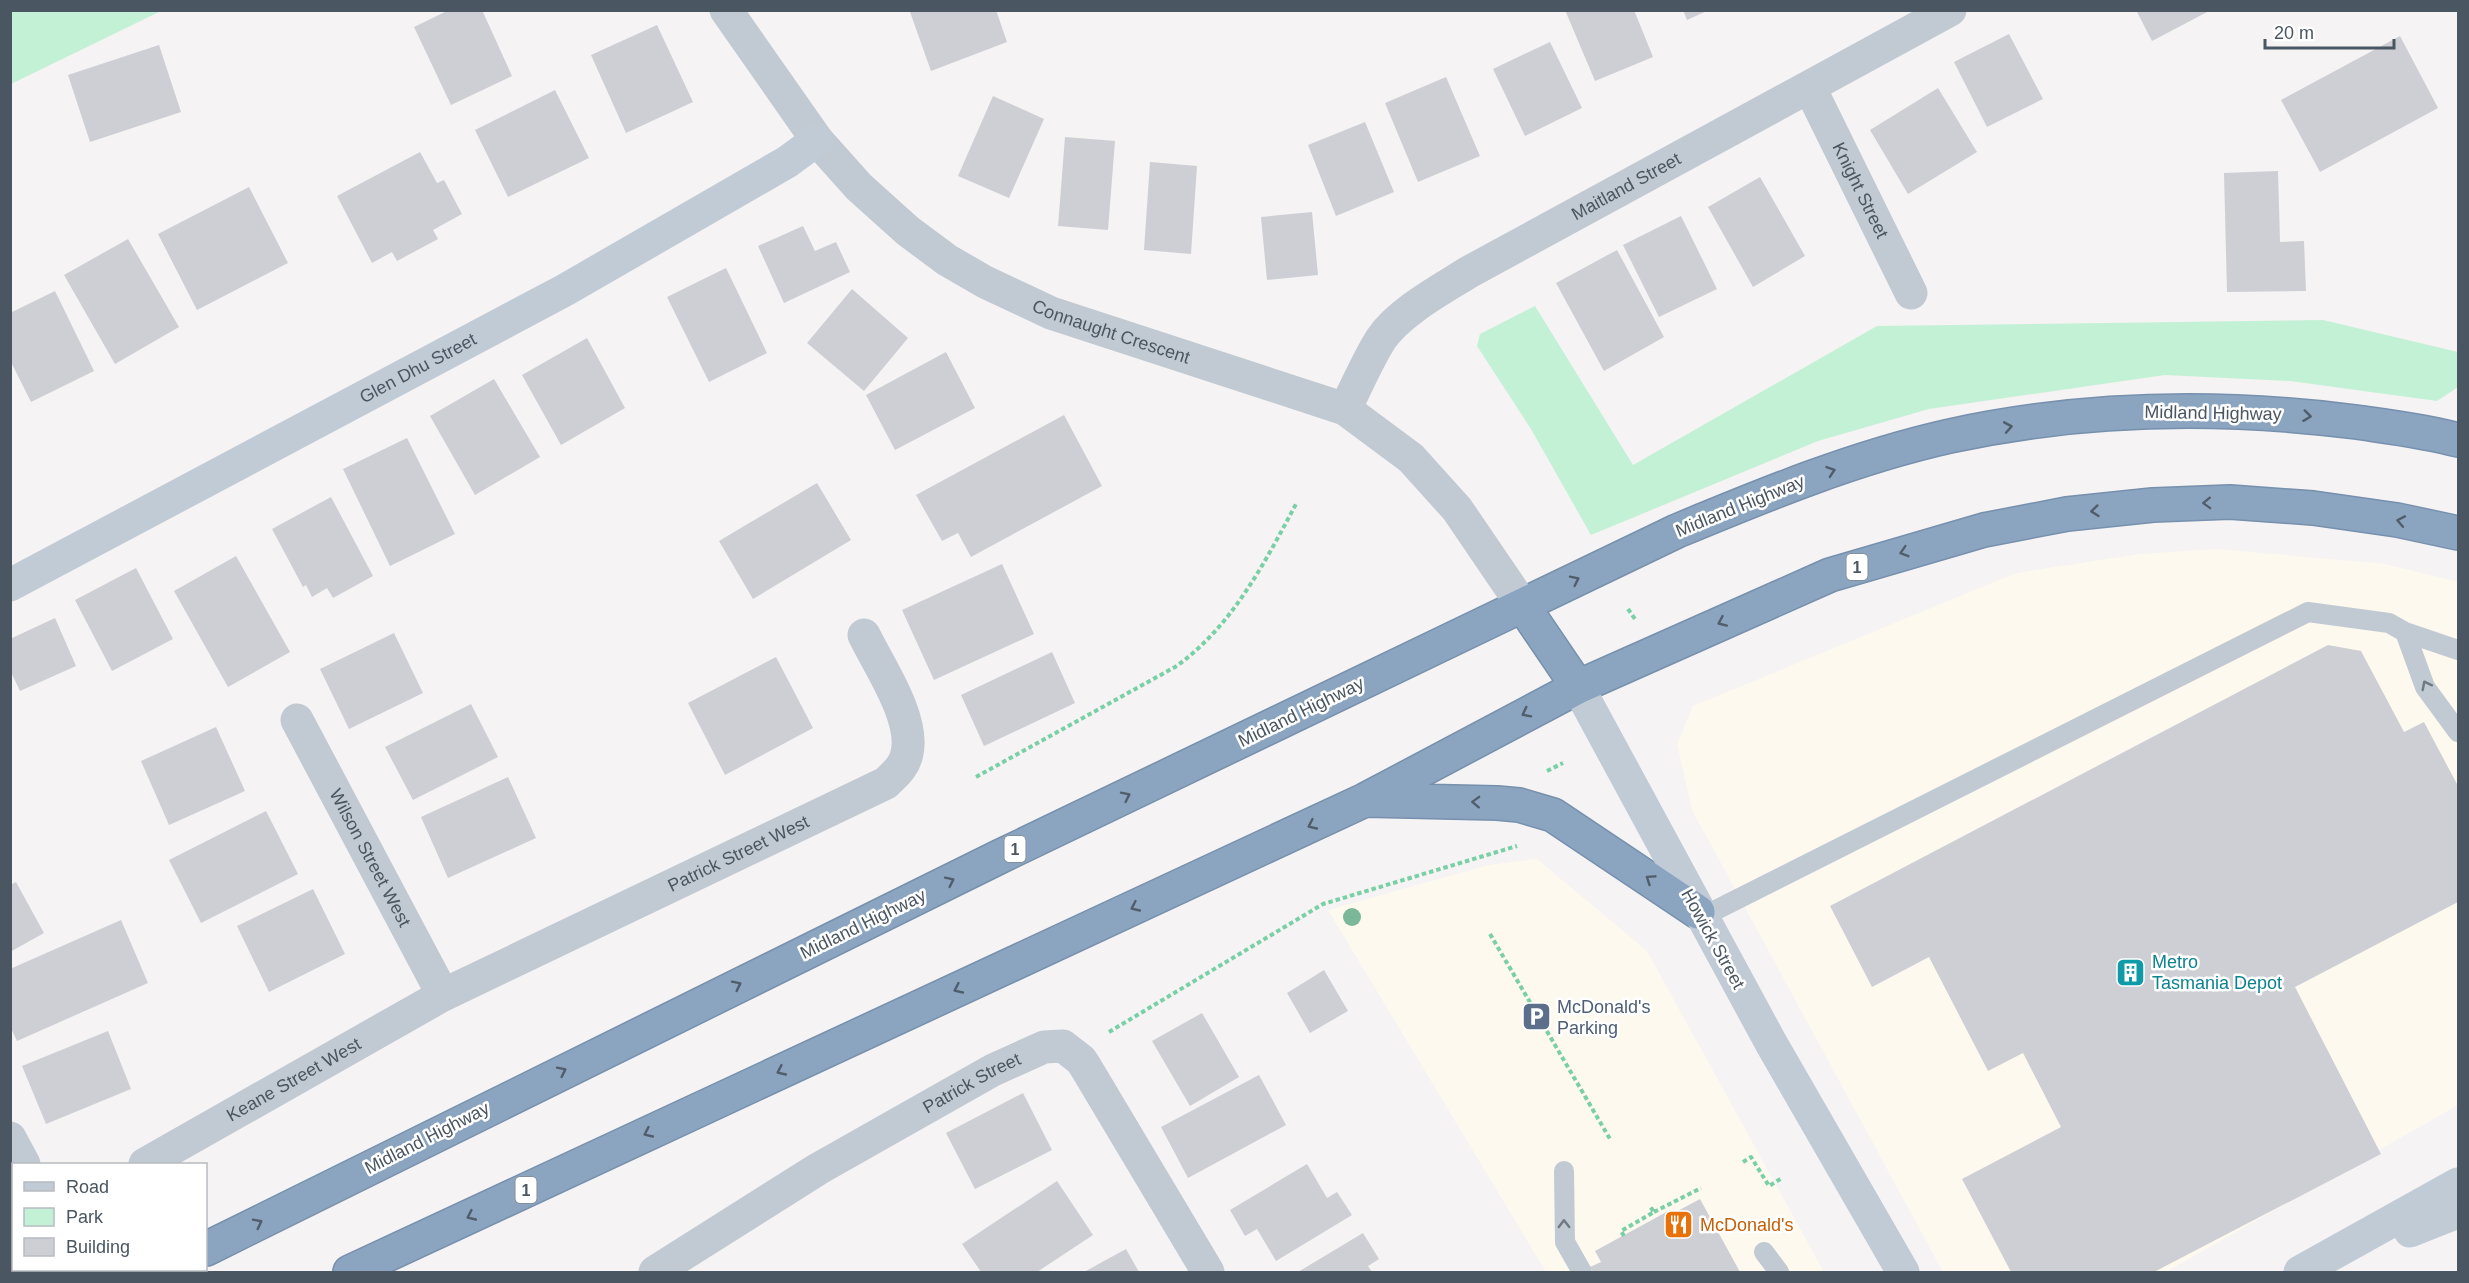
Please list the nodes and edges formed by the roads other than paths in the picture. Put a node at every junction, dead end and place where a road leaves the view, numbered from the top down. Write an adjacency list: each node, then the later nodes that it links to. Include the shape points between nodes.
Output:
1 (726, 10): 4 (street, Connaught Crescent)
2 (1950, 10): 3 (street, Maitland Street)
3 (1810, 88): 5 (street, Knight Street); 6 (street, Maitland Street, via 1469,272 1413,309 1382,338)
4 (817, 140): 6 (street, Connaught Crescent, via 859,187 908,231 985,282 1051,313); 9 (street, Glen Dhu Street, via 787,162 565,290)
5 (1911, 293)
6 (1345, 409): 10 (street, Connaught Crescent, via 1411,458 1457,509)
7 (2458, 440): 10 (highway, Midland Highway / 1, one-way to 7, via 1677,531 1775,490 1950,436 2046,420 2131,412 2225,412 2298,415)
8 (2458, 533): 14 (highway, 1, one-way to 14, via 2313,508 2230,502 2067,514 1984,530 1830,576)
9 (10, 585)
10 (1523, 606): 14 (highway, Howick Street); 26 (highway, Midland Highway / 1, one-way to 10, via 988,862)
11 (2405, 632): 13 (lane); 16 (lane, one-way to 11, via 2425,687); 18 (lane, via 2389,623 2308,612)
12 (864, 635): 19 (street, Patrick Street West, via 899,705 909,737 908,753 900,770 886,783)
13 (2458, 650)
14 (1578, 687): 17 (highway, 1, one-way to 17); 18 (street, Howick Street)
15 (297, 720): 19 (street, Wilson Street West)
16 (2458, 732)
17 (1365, 800): 18 (highway, one-way to 17, via 1552,815 1497,803); 28 (highway, 1, one-way to 28)
18 (1700, 915): 33 (street, Howick Street)
19 (443, 995): 22 (street, Keane Street West)
20 (10, 1138): 21 (street)
21 (23, 1163)
22 (148, 1163)
23 (1564, 1171): 31 (lane, one-way to 23, via 1565,1242)
24 (2458, 1184): 34 (street)
25 (2458, 1212): 35 (street)
26 (207, 1249)
27 (1764, 1252): 32 (lane)
28 (350, 1272)
29 (656, 1272): 30 (street, Patrick Street, via 818,1169 993,1070 1044,1047 1063,1046 1085,1066)
30 (1208, 1272)
31 (1582, 1272)
32 (1779, 1272)
33 (1903, 1272)
34 (2300, 1272)
35 (2308, 1272)

